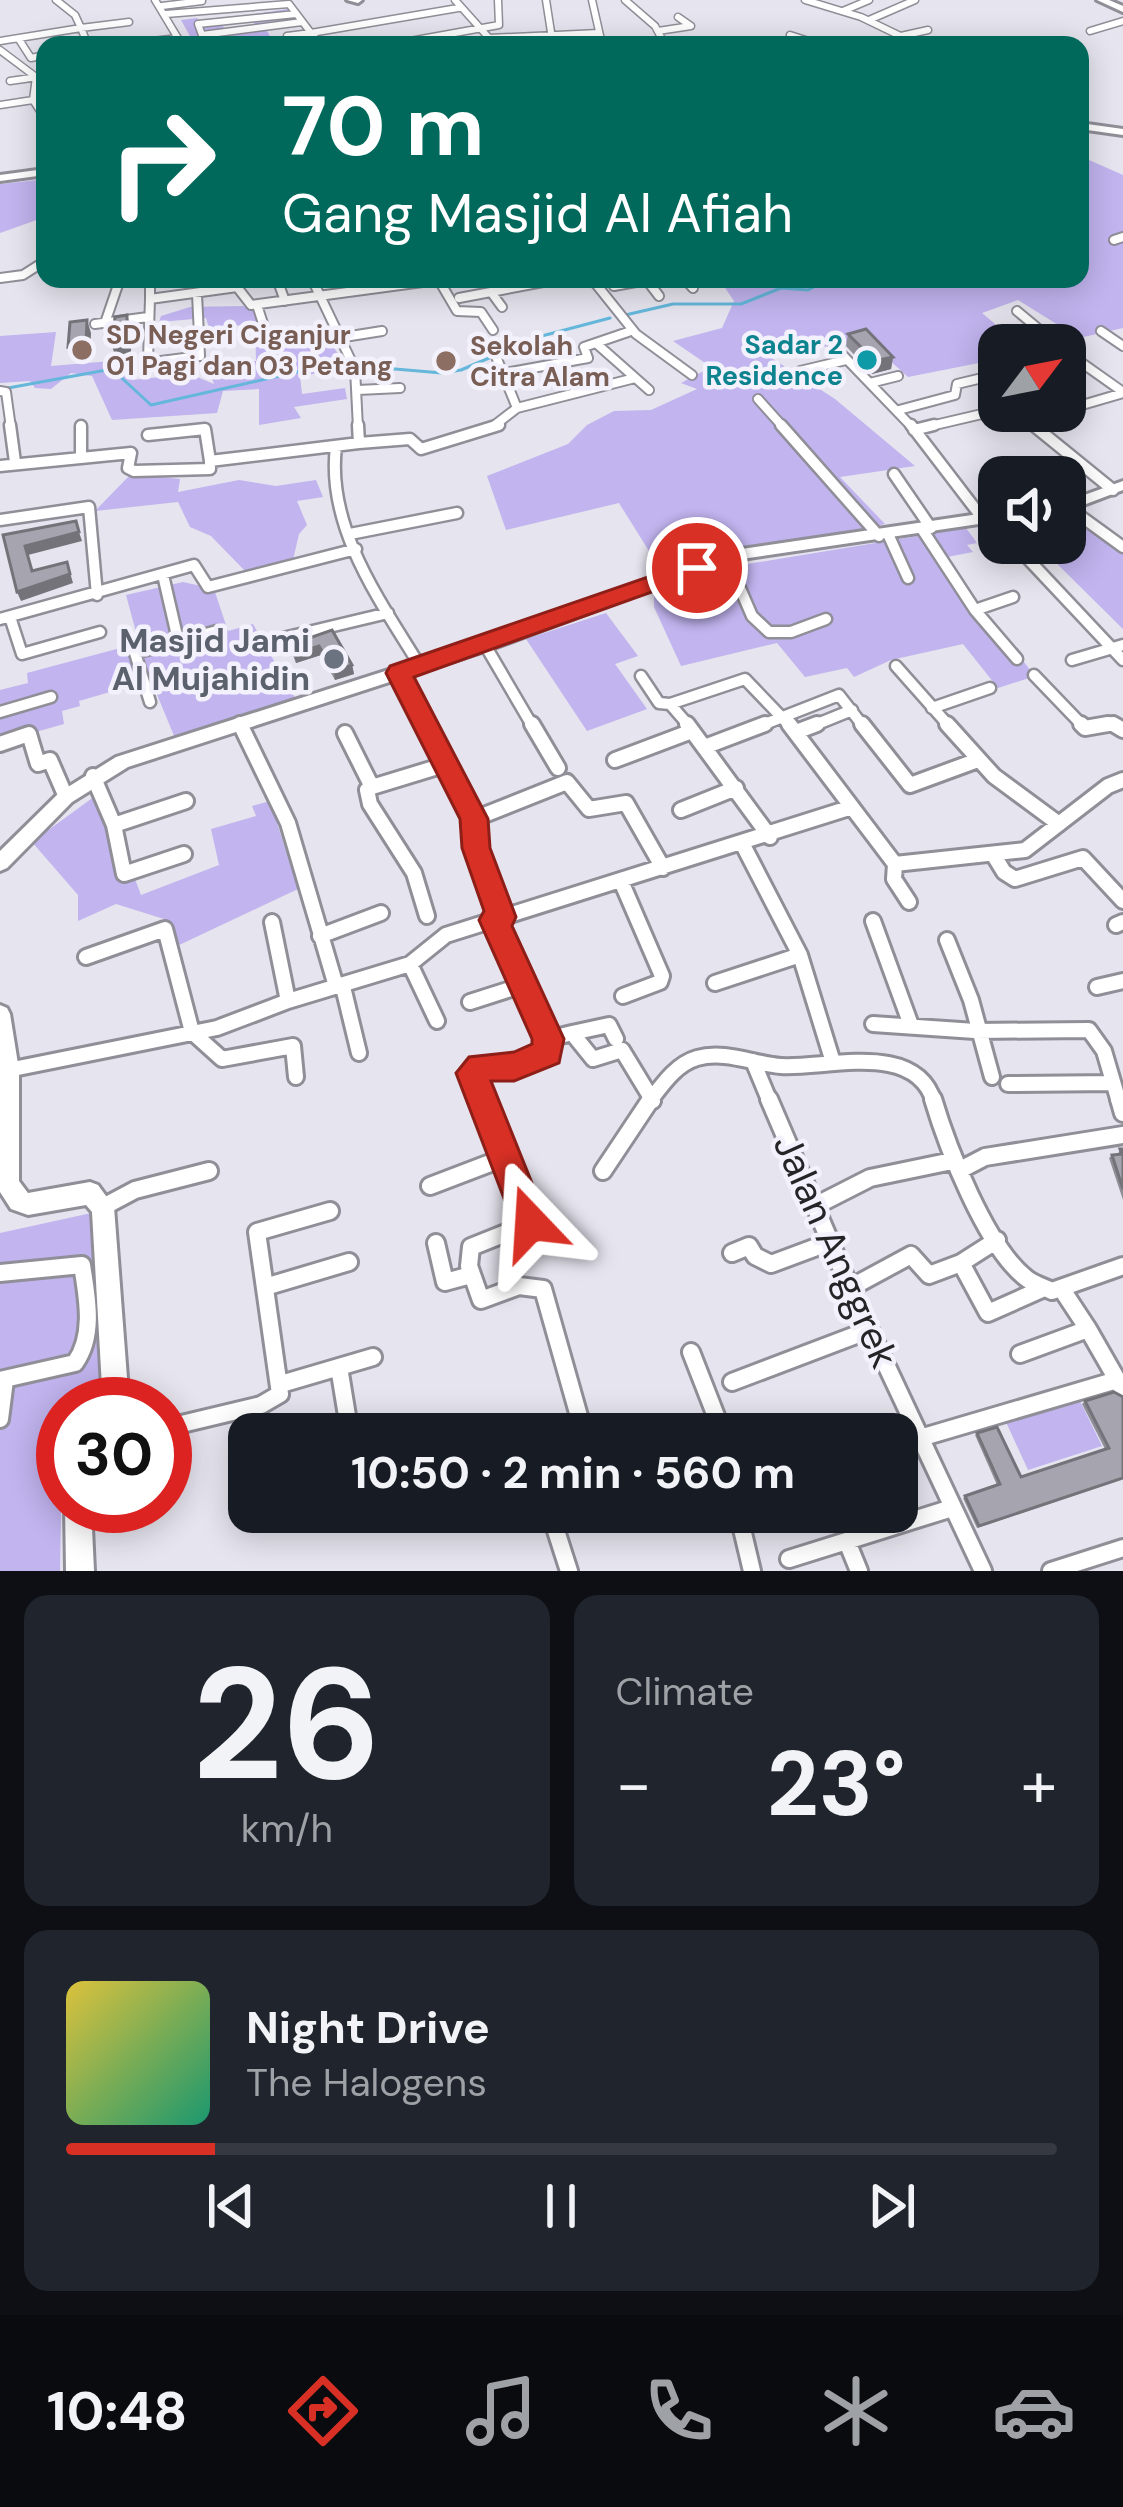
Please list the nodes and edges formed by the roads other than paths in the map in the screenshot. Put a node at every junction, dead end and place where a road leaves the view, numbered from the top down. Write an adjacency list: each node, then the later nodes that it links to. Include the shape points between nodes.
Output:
1 (56, 0): 23 (street)
2 (498, 0): 25 (street, via 499,25)
3 (546, 0): 39 (street)
4 (592, 0): 30 (street)
5 (625, 0): 27 (street)
6 (805, 0): 16 (street)
7 (869, 0): 16 (street)
8 (915, 0): 19 (street)
9 (1101, 0): 15 (street)
10 (202, 1): 14 (street)
11 (269, 2): 12 (street); 17 (street, via 289,4)
12 (229, 4): 14 (street)
13 (457, 4): 25 (street); 29 (street)
14 (161, 7): 33 (street)
15 (1123, 9)
16 (843, 11): 19 (street)
17 (296, 14): 22 (street); 24 (street)
18 (678, 17): 27 (street, via 691,26)
19 (867, 20): 44 (street)
20 (1123, 21): 28 (street)
21 (129, 22): 23 (street)
22 (302, 22): 24 (street, via 202,35); 29 (street)
23 (82, 28): 32 (street); 47 (street)
24 (200, 28): 34 (street)
25 (478, 30): 37 (street); 38 (street)
26 (928, 30): 45 (street)
27 (658, 31): 42 (street)
28 (1090, 31)
29 (311, 33): 35 (street); 36 (street)
30 (599, 33): 40 (street); 41 (street)
31 (790, 35): 43 (street)
32 (85, 36)
33 (177, 36)
34 (182, 36)
35 (287, 36)
36 (314, 36)
37 (442, 36)
38 (484, 36)
39 (552, 36)
40 (579, 36)
41 (600, 36)
42 (660, 36)
43 (793, 36)
44 (900, 36)
45 (906, 36)
46 (20, 40): 51 (street)
47 (0, 41)
48 (0, 50): 52 (street)
49 (19, 60): 51 (street)
50 (36, 60): 51 (street)
51 (33, 62)
52 (36, 74)
53 (36, 78): 54 (street)
54 (10, 81)
55 (36, 95): 56 (street)
56 (0, 105)
57 (1089, 127): 58 (street)
58 (1123, 132)
59 (36, 173): 60 (street)
60 (0, 178)
61 (36, 266): 62 (street)
62 (0, 278)
63 (116, 288): 86 (street, via 100,324)
64 (150, 288): 81 (street)
65 (230, 288): 76 (street)
66 (238, 288): 83 (street)
67 (280, 288): 82 (street)
68 (315, 288): 78 (street)
69 (357, 288): 78 (street)
70 (447, 288): 88 (street, via 457,310 481,312)
71 (512, 288): 75 (street)
72 (598, 288): 91 (street)
73 (616, 288): 79 (street)
74 (653, 288): 77 (street)
75 (491, 292): 80 (street); 84 (street)
76 (197, 293): 81 (street); 86 (street, via 200,356 148,360)
77 (659, 296)
78 (318, 297): 82 (street); 92 (street)
79 (623, 297)
80 (459, 298)
81 (151, 299): 86 (street)
82 (285, 301): 83 (street)
83 (256, 305): 93 (street)
84 (502, 307)
85 (1017, 310): 87 (street)
86 (148, 317)
87 (1034, 324)
88 (493, 329)
89 (1101, 331): 96 (street)
90 (382, 332): 92 (street)
91 (628, 332): 94 (street); 103 (street)
92 (338, 338): 109 (street)
93 (268, 342)
94 (597, 344): 102 (street, via 584,347 588,358); 105 (street)
95 (832, 345): 99 (street)
96 (1123, 346): 98 (street)
97 (495, 354): 102 (street)
98 (1104, 354)
99 (846, 360): 101 (street); 107 (street)
100 (1086, 367): 112 (street)
101 (800, 371)
102 (506, 373): 115 (street)
103 (692, 375)
104 (898, 376): 107 (street)
105 (635, 378): 110 (street); 115 (street)
106 (978, 378): 116 (street, via 957,383 956,395)
107 (871, 383): 116 (street)
108 (400, 388): 109 (street)
109 (358, 390): 123 (street)
110 (649, 390)
111 (0, 391): 128 (street)
112 (1123, 393): 114 (street)
113 (758, 399): 140 (street)
114 (1086, 404)
115 (517, 408): 122 (street, via 498,426 446,446)
116 (899, 410): 119 (street)
117 (978, 413): 119 (street)
118 (81, 426): 125 (street)
119 (914, 430): 133 (street)
120 (1042, 432): 131 (street)
121 (148, 435): 127 (street, via 205,430)
122 (380, 442): 123 (street); 126 (street)
123 (359, 443): 124 (street)
124 (336, 447): 127 (street); 139 (street, via 330,480)
125 (81, 456): 127 (street, via 131,453 128,468 168,472 210,469); 128 (street)
126 (378, 456)
127 (210, 460)
128 (15, 462): 129 (street)
129 (0, 466)
130 (894, 474): 138 (street)
131 (1118, 488): 132 (street)
132 (1086, 500)
133 (978, 503)
134 (458, 513): 139 (street)
135 (0, 520): 147 (street, via 88,507)
136 (1086, 521): 141 (street)
137 (978, 522): 138 (street)
138 (926, 529): 140 (street); 149 (street)
139 (350, 534): 142 (street)
140 (884, 535): 143 (street); 146 (street)
141 (1123, 548)
142 (356, 549): 145 (street, via 208,587 194,565); 150 (street)
143 (726, 556): 152 (street, via 752,618 769,632); 157 (street)
144 (1034, 564): 158 (street)
145 (163, 574): 147 (street); 155 (street)
146 (908, 578)
147 (97, 595): 151 (street)
148 (1013, 597): 149 (street)
149 (976, 610): 159 (street)
150 (388, 614): 156 (street); 163 (street)
151 (5, 618): 153 (street, via 22,654)
152 (826, 619)
153 (100, 632)
154 (217, 632): 155 (street)
155 (178, 640): 169 (street, via 135,653)
156 (258, 644)
157 (485, 646): 163 (street); 185 (street)
158 (1117, 647): 160 (street); 161 (street)
159 (1017, 658)
160 (1072, 660)
161 (1123, 660)
162 (896, 665): 171 (street)
163 (420, 666): 164 (street)
164 (399, 673): 175 (street); 184 (street)
165 (1034, 675): 176 (street, via 1085,728 1112,723)
166 (641, 676): 170 (street, via 659,703)
167 (990, 688): 171 (street)
168 (51, 698): 173 (street)
169 (150, 702)
170 (670, 704): 174 (street, via 745,679); 177 (street)
171 (932, 708): 183 (street)
172 (852, 710): 174 (street, via 839,695); 178 (street); 183 (street, via 910,785)
173 (0, 712)
174 (783, 717): 178 (street); 181 (street)
175 (240, 724): 186 (street); 212 (street, via 288,823)
176 (1123, 730)
177 (692, 731): 181 (street); 182 (street)
178 (796, 732): 192 (street)
179 (345, 733): 188 (street)
180 (0, 744): 190 (street, via 29,734 38,764 50,760)
181 (707, 746): 189 (street)
182 (615, 760)
183 (978, 760): 195 (street)
184 (444, 765): 188 (street); 194 (street)
185 (558, 768)
186 (92, 776): 190 (street); 196 (street)
187 (1120, 785): 195 (street)
188 (372, 787): 208 (street, via 370,804 414,874)
189 (736, 788): 193 (street); 197 (street)
190 (65, 796): 201 (street)
191 (186, 801): 196 (street)
192 (852, 807): 197 (street); 202 (street)
193 (681, 810)
194 (474, 819): 203 (street, via 567,782 589,809 626,803); 209 (street)
195 (1058, 824): 200 (street, via 1024,850)
196 (114, 825): 199 (street, via 124,874)
197 (770, 837): 198 (street)
198 (742, 845): 203 (street); 214 (street)
199 (184, 854)
200 (993, 854): 202 (street); 205 (street, via 1015,879 1083,858)
201 (0, 863)
202 (896, 864): 206 (street, via 894,879)
203 (663, 868): 204 (street)
204 (621, 881): 209 (street); 222 (street, via 662,976)
205 (1123, 901)
206 (908, 902)
207 (381, 913): 212 (street)
208 (428, 916)
209 (498, 918): 216 (street, via 439,938); 219 (street)
210 (873, 921): 228 (street)
211 (272, 922): 223 (street)
212 (320, 936): 220 (street)
213 (947, 940): 229 (street)
214 (800, 955): 218 (street); 235 (street)
215 (86, 957): 230 (street, via 165,928)
216 (410, 964): 220 (street); 226 (street)
217 (1123, 981): 221 (street)
218 (716, 982)
219 (523, 985): 224 (street); 232 (street)
220 (339, 986): 223 (street); 234 (street)
221 (1097, 987)
222 (623, 996)
223 (289, 1001): 230 (street)
224 (470, 1002)
225 (0, 1014): 237 (street)
226 (436, 1021)
227 (873, 1024): 228 (street)
228 (911, 1025): 229 (street)
229 (980, 1031): 239 (street); 240 (street, via 1089,1030)
230 (192, 1032): 237 (street); 238 (street, via 222,1059 292,1046)
231 (572, 1034): 232 (street); 233 (street, via 609,1025); 242 (street, via 593,1059 622,1050)
232 (548, 1039): 245 (street, via 548,1052 472,1073)
233 (616, 1039)
234 (359, 1053)
235 (832, 1059): 236 (street); 246 (street, via 921,1078)
236 (753, 1061): 242 (street, via 706,1057 682,1065); 250 (street, Jalan Anggrek)
237 (8, 1070): 251 (street, via 14,1195 28,1204 95,1193)
238 (296, 1077)
239 (992, 1077)
240 (1113, 1083): 241 (street); 243 (street)
241 (1008, 1084)
242 (652, 1102): 248 (street)
243 (1123, 1114)
244 (1123, 1135): 246 (street)
245 (506, 1157): 249 (street); 261 (street, via 531,1223 469,1249)
246 (956, 1165): 250 (street, via 870,1178); 253 (street)
247 (209, 1171): 251 (street)
248 (603, 1171)
249 (430, 1186)
250 (815, 1206): 254 (street, Jalan Anggrek)
251 (103, 1207): 272 (street)
252 (330, 1211): 262 (street, via 259,1229)
253 (997, 1240): 258 (street); 265 (street, via 1018,1272)
254 (830, 1242): 256 (street, via 771,1264 749,1246); 263 (street, Jalan Anggrek)
255 (436, 1243): 261 (street, via 445,1282)
256 (732, 1252)
257 (349, 1262): 262 (street)
258 (961, 1263): 263 (street, via 929,1275 911,1255); 265 (street, via 988,1313)
259 (1123, 1265): 264 (street)
260 (0, 1273): 273 (street, via 76,1264 83,1272 82,1356)
261 (471, 1275): 278 (street, via 481,1300 519,1286 543,1288)
262 (266, 1287): 275 (street)
263 (850, 1288): 267 (street, Jalan Anggrek)
264 (1061, 1288): 265 (street); 266 (street)
265 (1042, 1289)
266 (1088, 1329): 269 (street); 276 (street)
267 (869, 1330): 274 (street); 282 (street, Jalan Anggrek)
268 (691, 1352): 279 (street)
269 (1020, 1354)
270 (373, 1357): 271 (street)
271 (339, 1367): 275 (street); 277 (street)
272 (114, 1377)
273 (3, 1380): 280 (street)
274 (732, 1382)
275 (281, 1384): 281 (street, via 274,1400)
276 (1120, 1385): 282 (street)
277 (347, 1413)
278 (581, 1413)
279 (715, 1413)
280 (0, 1419)
281 (192, 1421)
282 (920, 1438): 283 (street, Jalan Anggrek)
283 (952, 1508): 287 (street); 295 (street, Jalan Anggrek)
284 (79, 1533): 291 (street)
285 (557, 1533): 292 (street)
286 (743, 1533): 293 (street)
287 (848, 1544): 289 (street); 294 (street)
288 (1123, 1548): 290 (street)
289 (789, 1559)
290 (1081, 1566): 296 (street)
291 (80, 1571)
292 (569, 1571)
293 (752, 1571)
294 (859, 1571)
295 (983, 1571)
296 (1051, 1571)

